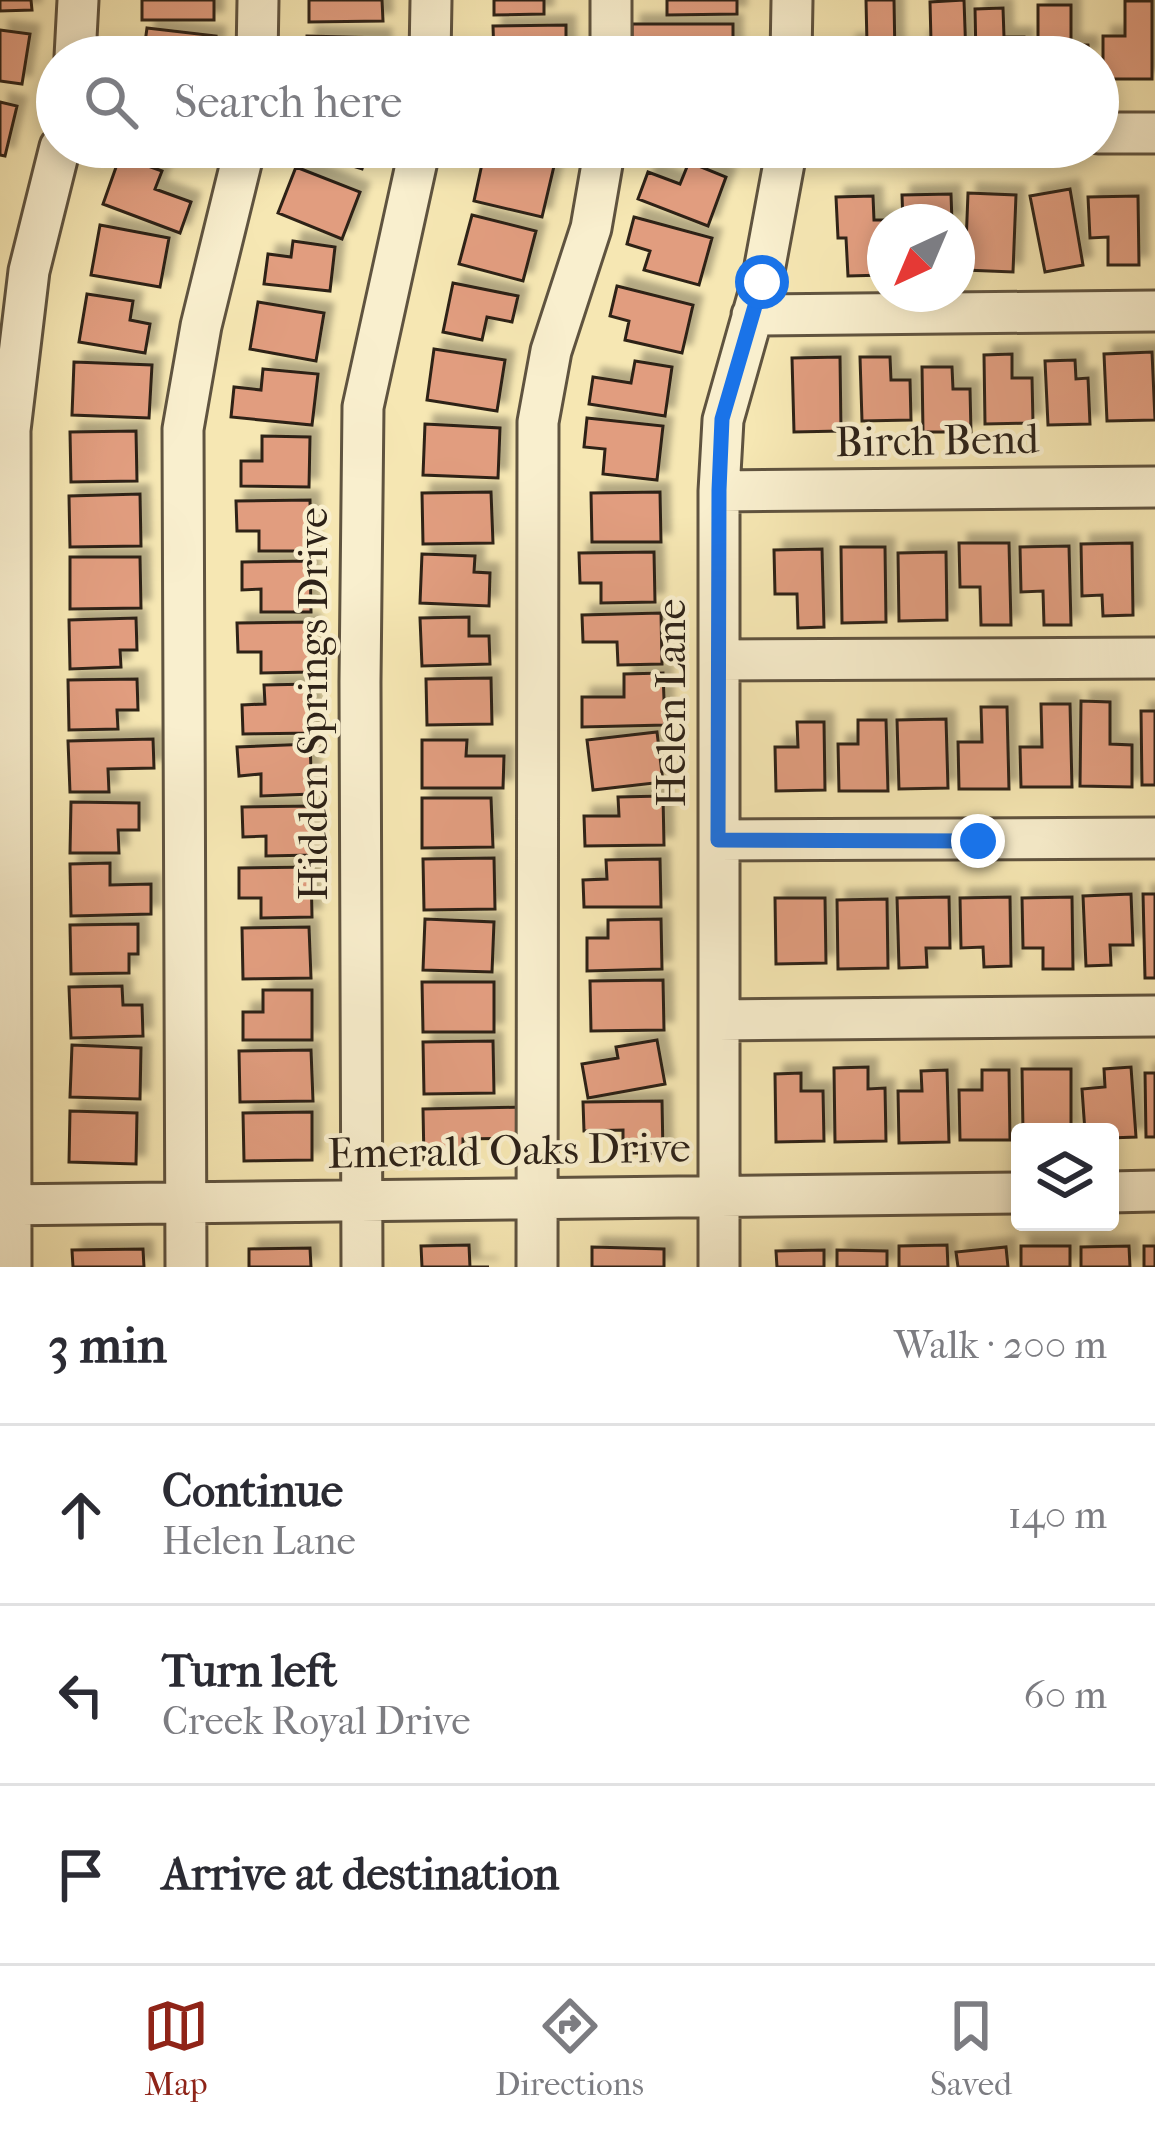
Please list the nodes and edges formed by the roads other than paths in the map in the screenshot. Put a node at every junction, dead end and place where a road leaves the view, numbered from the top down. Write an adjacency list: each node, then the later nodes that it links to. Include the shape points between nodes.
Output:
1 (78, 0): 6 (street)
2 (258, 0): 7 (street)
3 (431, 0): 8 (street)
4 (611, 0): 9 (street)
5 (792, 0): 10 (street)
6 (76, 36)
7 (257, 36)
8 (430, 36)
9 (610, 36)
10 (791, 36)
11 (1119, 133): 12 (street)
12 (1155, 133)
13 (52, 168): 18 (street)
14 (240, 168): 35 (street, via 183,429)
15 (415, 168): 34 (street, Hidden Springs Drive, via 363,406)
16 (601, 168): 33 (street, via 538,422)
17 (783, 168): 20 (street, Helen Lane)
18 (15, 268): 36 (street)
19 (1155, 310): 20 (street)
20 (752, 315): 22 (street, Helen Lane, via 722,419)
21 (1155, 487): 22 (street, Birch Bend)
22 (719, 490): 24 (street, Helen Lane)
23 (1155, 658): 24 (street)
24 (719, 660): 26 (street, Helen Lane)
25 (1155, 838): 26 (street)
26 (718, 840): 28 (street, Helen Lane)
27 (1155, 1016): 28 (street)
28 (719, 1020): 32 (street, Helen Lane)
29 (1155, 1191): 31 (street)
30 (1011, 1192): 32 (street, Emerald Oaks Drive)
31 (1119, 1192)
32 (719, 1196): 33 (street, Emerald Oaks Drive); 41 (street, Helen Lane)
33 (537, 1198): 34 (street, Emerald Oaks Drive); 40 (street)
34 (362, 1201): 35 (street, Emerald Oaks Drive); 39 (street, Hidden Springs Drive)
35 (185, 1203): 36 (street, Emerald Oaks Drive); 38 (street)
36 (5, 1205): 37 (street)
37 (11, 1267)
38 (186, 1267)
39 (362, 1267)
40 (537, 1267)
41 (719, 1267)

